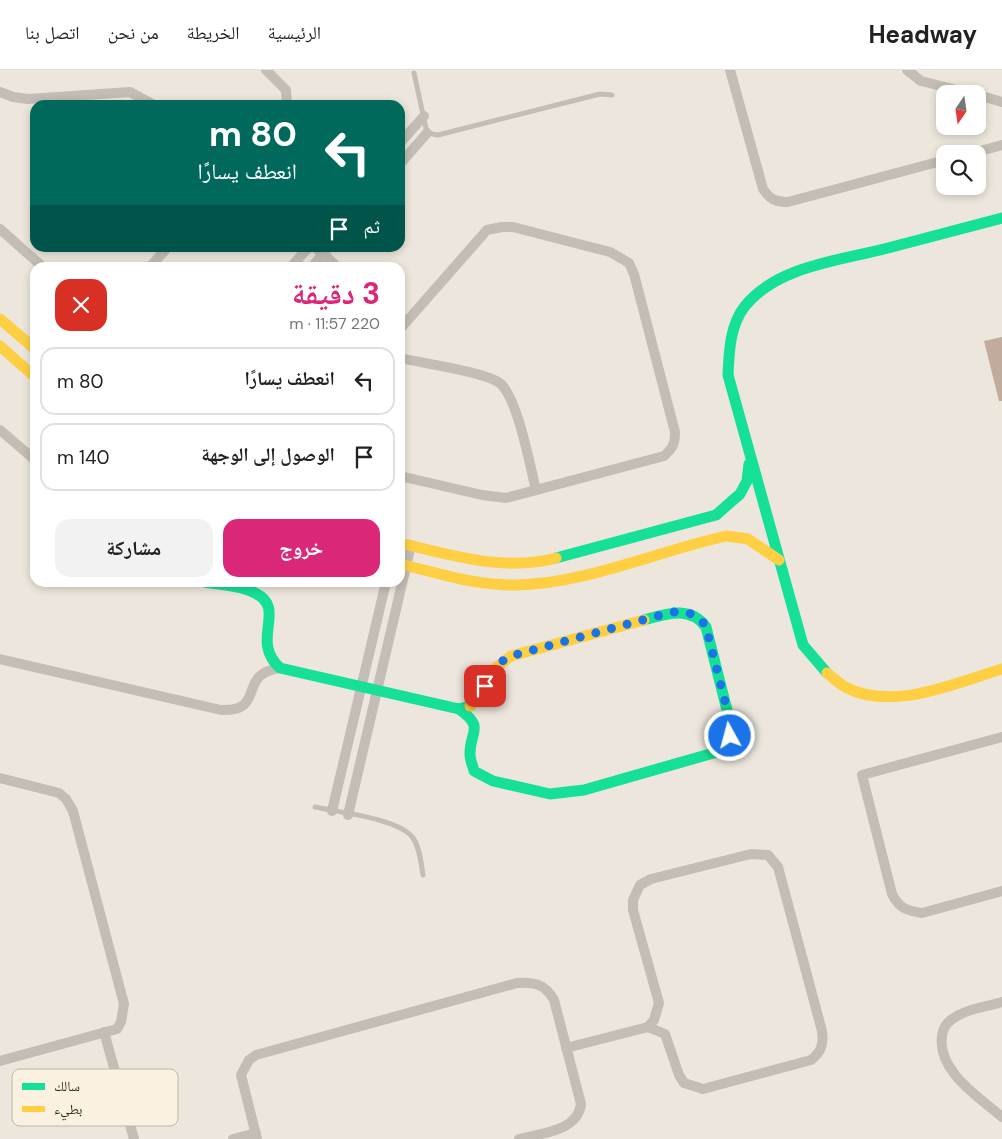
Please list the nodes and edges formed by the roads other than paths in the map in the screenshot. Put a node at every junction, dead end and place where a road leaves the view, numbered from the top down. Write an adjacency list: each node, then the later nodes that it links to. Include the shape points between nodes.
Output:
1 (266, 70): 10 (street, via 286,90)
2 (730, 70): 18 (street, via 763,188 776,202 788,202)
3 (906, 70): 5 (street, via 921,81)
4 (414, 73): 12 (lane)
5 (937, 85)
6 (0, 92): 9 (street, via 28,99 130,92)
7 (612, 95): 13 (lane, via 600,94 438,135)
8 (986, 97): 11 (street)
9 (145, 100)
10 (287, 100)
11 (1002, 102)
12 (424, 116): 13 (lane); 14 (street)
13 (427, 133): 17 (street)
14 (405, 137)
15 (1002, 145): 16 (street)
16 (986, 149)
17 (405, 158)
18 (936, 162)
19 (1002, 218): 35 (street, via 802,270 776,279 759,291 734,325 728,346 728,374)
20 (0, 229): 24 (street)
21 (164, 252): 25 (street)
22 (304, 252): 26 (street)
23 (325, 252): 27 (street)
24 (37, 262)
25 (155, 262)
26 (295, 262)
27 (334, 262)
28 (0, 319): 31 (street)
29 (405, 320): 38 (street, via 479,237 492,229 513,227 610,252 629,264 675,432 674,448 664,456)
30 (0, 346): 33 (street)
31 (30, 346)
32 (405, 359): 38 (street, via 486,377 500,384 514,406)
33 (30, 372)
34 (0, 430): 36 (street)
35 (749, 452): 39 (street, via 749,478 743,491 726,508 703,519 534,564 491,563); 40 (street)
36 (30, 456)
37 (405, 477): 38 (street, via 506,498)
38 (536, 490)
39 (405, 544)
40 (779, 560): 41 (street, via 748,539 726,536 526,585 477,581); 47 (street, via 803,645 814,663 850,691 905,697)
41 (405, 564)
42 (229, 587): 46 (street, via 257,593 265,600 271,614 266,656)
43 (385, 587): 48 (street)
44 (398, 587): 49 (street)
45 (0, 659): 46 (street, via 235,711 244,706 255,679 263,672)
46 (280, 668): 48 (street)
47 (1002, 669)
48 (362, 686): 49 (street); 54 (street)
49 (377, 690): 50 (street); 55 (street)
50 (459, 709): 50 (street, via 469,716 476,731 470,754 474,771 493,781 550,794 584,790 717,752 730,736 729,717 706,627 693,613 684,612 672,612 502,660 489,674 482,699 469,708)
51 (1002, 737): 57 (street, via 862,776 892,894 898,905 922,913)
52 (0, 778): 60 (street, via 59,793 73,811 124,1004 117,1028)
53 (315, 807): 54 (lane)
54 (332, 811): 55 (lane)
55 (348, 814): 56 (lane, via 406,830 414,838)
56 (424, 875)
57 (1002, 891)
58 (1002, 1002): 64 (street, via 955,1017 943,1029 941,1041 948,1064 956,1076)
59 (648, 1027): 59 (street, via 665,1034 684,1082 703,1089 811,1060 819,1054 823,1041 819,1022 778,867 768,855 752,854 640,884 633,910 659,1003 656,1016); 61 (street)
60 (104, 1032): 62 (street); 63 (street)
61 (566, 1048): 66 (street, via 554,1000 549,991 535,983 508,986 256,1055 249,1060 241,1075); 69 (street, via 580,1113 575,1121 563,1127)
62 (0, 1061)
63 (114, 1069)
64 (1002, 1117)
65 (130, 1126): 67 (street)
66 (256, 1136): 68 (street)
67 (134, 1139)
68 (233, 1139)
69 (519, 1139)

